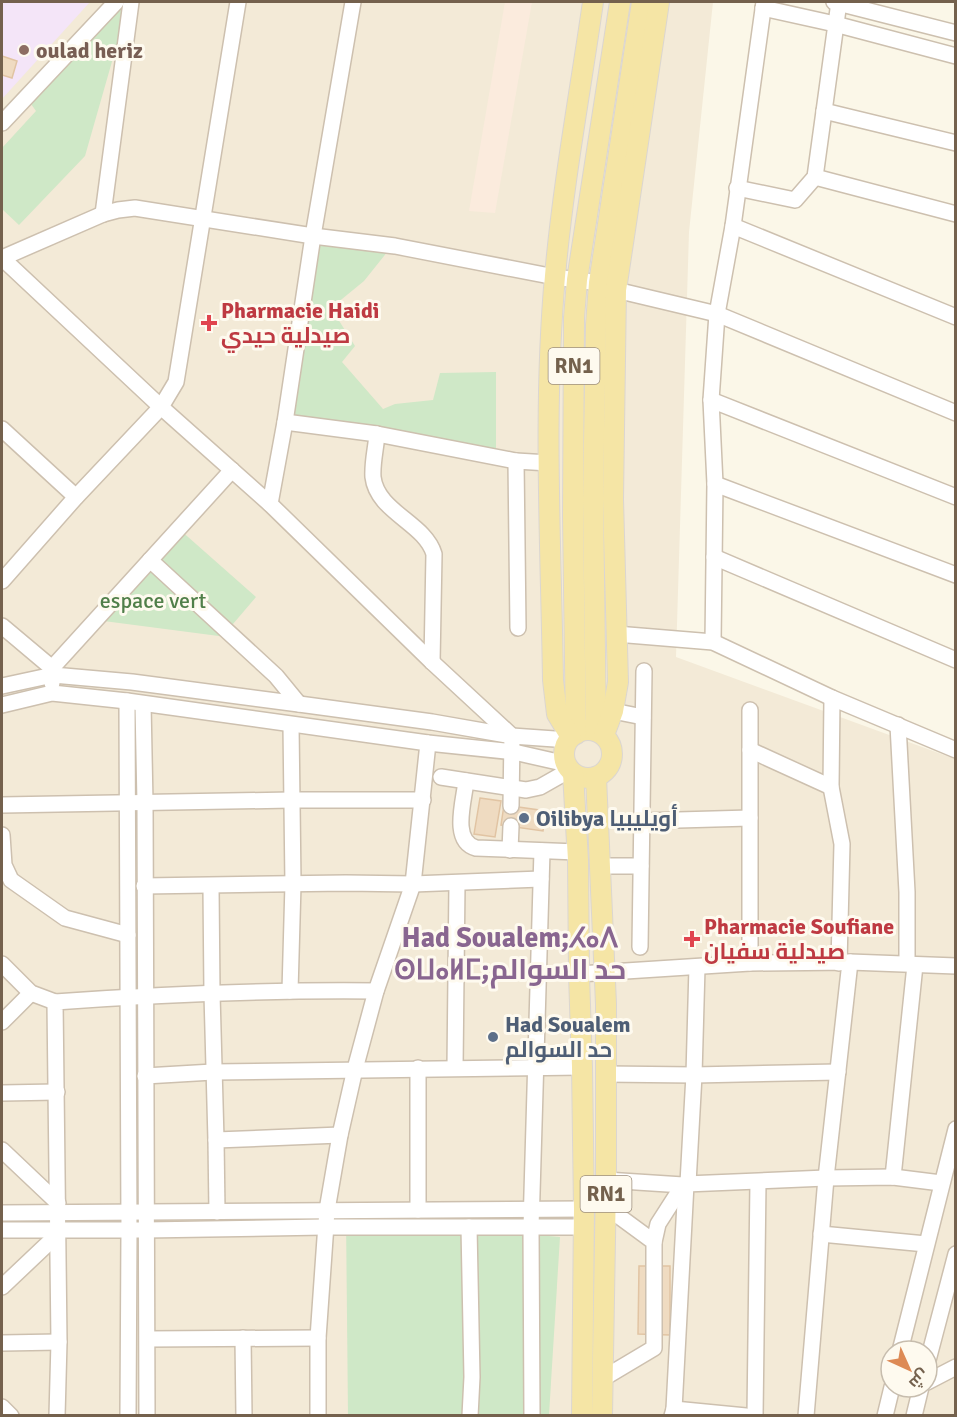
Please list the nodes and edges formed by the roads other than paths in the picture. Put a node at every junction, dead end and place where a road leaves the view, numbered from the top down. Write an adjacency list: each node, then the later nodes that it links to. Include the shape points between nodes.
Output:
1 (116, 2): 15 (street)
2 (131, 2): 19 (street)
3 (238, 2): 21 (street)
4 (353, 2): 23 (street)
5 (592, 2): 25 (main road)
6 (620, 2): 26 (main road, RN1)
7 (642, 2): 27 (main road, RN1)
8 (659, 2): 27 (main road)
9 (837, 2): 11 (street); 12 (street)
10 (764, 5): 11 (street); 18 (street)
11 (835, 24): 13 (street); 14 (street)
12 (956, 33)
13 (956, 56)
14 (824, 111): 16 (street); 17 (street)
15 (2, 123)
16 (956, 143)
17 (815, 177): 18 (street, via 795,200); 20 (street)
18 (737, 188): 22 (street)
19 (103, 214): 21 (street, via 135,208); 24 (street)
20 (956, 214)
21 (204, 218): 23 (street); 31 (street, via 179,369 172,391)
22 (733, 226): 28 (street); 29 (street)
23 (313, 236): 25 (street, via 395,246); 33 (street)
24 (2, 258): 31 (street)
25 (555, 277): 26 (street); 37 (main road)
26 (577, 280): 27 (street); 44 (main road, RN1)
27 (607, 287): 28 (street); 51 (main road); 69 (main road, RN1, via 596,325 594,500)
28 (717, 314): 30 (street); 32 (street)
29 (956, 317)
30 (711, 400): 39 (street); 41 (street)
31 (161, 407): 38 (street); 40 (street)
32 (956, 413)
33 (285, 422): 35 (street); 42 (street)
34 (2, 429): 40 (street)
35 (377, 434): 36 (street); 54 (street, via 375,485 386,502 427,539 434,554)
36 (516, 461): 37 (street); 50 (street)
37 (549, 463): 43 (main road)
38 (232, 471): 42 (street); 46 (street)
39 (715, 484): 45 (street); 47 (street)
40 (75, 497): 48 (street)
41 (956, 497)
42 (270, 504): 54 (street)
43 (551, 515): 44 (main road); 70 (main road, via 554,702)
44 (573, 516): 70 (main road, RN1)
45 (714, 557): 52 (street); 53 (street)
46 (150, 560): 56 (street); 62 (street, via 276,676)
47 (956, 575)
48 (2, 581)
49 (2, 626): 56 (street)
50 (518, 628)
51 (616, 634): 52 (street); 65 (main road, via 618,682)
52 (712, 642): 59 (street)
53 (956, 660)
54 (432, 662): 72 (street)
55 (644, 671): 66 (street)
56 (52, 672): 57 (street); 58 (street); 62 (street)
57 (2, 686)
58 (52, 693): 60 (street); 63 (street)
59 (832, 698): 68 (street); 79 (street)
60 (127, 701): 61 (street); 83 (street)
61 (143, 704): 67 (street); 84 (street)
62 (299, 704): 72 (street, via 432,722)
63 (2, 705)
64 (750, 710): 73 (street)
65 (613, 711): 66 (street); 69 (main road)
66 (643, 717): 88 (street)
67 (291, 724): 71 (street); 81 (street)
68 (898, 726): 74 (street); 108 (street)
69 (600, 733): 70 (main road, via 586,730); 77 (main road, RN1, via 612,750 612,759 604,773)
70 (572, 737): 72 (street); 75 (main road, RN1, via 564,754)
71 (428, 743): 72 (street); 82 (street)
72 (513, 744): 75 (street); 80 (street)
73 (750, 750): 79 (street); 87 (street)
74 (956, 750)
75 (571, 771): 77 (main road, via 584,778); 80 (street, via 534,789); 93 (main road, RN1)
76 (441, 777): 78 (street)
77 (596, 777): 94 (main road, RN1)
78 (466, 781): 80 (street); 91 (street, via 461,829 464,842 476,848)
79 (831, 787): 105 (street, via 842,844)
80 (512, 789): 86 (street)
81 (291, 800): 82 (street); 84 (street); 98 (street)
82 (423, 800): 99 (street)
83 (128, 803): 84 (street); 85 (street); 103 (street)
84 (145, 803): 101 (street)
85 (2, 805)
86 (511, 806)
87 (750, 818): 88 (street); 106 (street)
88 (642, 821): 95 (street)
89 (511, 826): 91 (street)
90 (2, 835): 100 (street)
91 (510, 850): 92 (street)
92 (542, 851): 93 (street); 96 (street)
93 (577, 852): 112 (main road, RN1)
94 (599, 866): 95 (street); 111 (main road, RN1)
95 (641, 866): 104 (street)
96 (542, 879): 97 (street); 121 (street)
97 (457, 883): 99 (street); 124 (street)
98 (292, 884): 99 (street); 102 (street); 113 (street)
99 (413, 884): 114 (street)
100 (6, 885): 103 (street, via 65,918)
101 (144, 886): 102 (street); 117 (street)
102 (211, 886): 116 (street)
103 (128, 935): 118 (street)
104 (640, 947)
105 (844, 962): 106 (street); 108 (street); 127 (street)
106 (750, 963): 110 (street)
107 (2, 964): 115 (street)
108 (911, 964): 109 (street); 138 (street)
109 (956, 966)
110 (697, 967): 111 (street); 129 (street)
111 (605, 972): 112 (street); 128 (main road, RN1)
112 (579, 974): 122 (main road, RN1)
113 (290, 991): 114 (street); 116 (street)
114 (376, 991): 125 (street)
115 (31, 993): 119 (street); 120 (street)
116 (212, 994): 117 (street); 126 (street)
117 (145, 996): 118 (street); 130 (street)
118 (127, 997): 119 (street); 151 (street)
119 (56, 1002): 131 (street)
120 (2, 1022)
121 (536, 1067): 122 (street); 124 (street); 146 (street)
122 (582, 1067): 153 (main road, RN1)
123 (418, 1068): 124 (street); 125 (street); 148 (street)
124 (454, 1068)
125 (355, 1069): 126 (street); 134 (street)
126 (213, 1072): 130 (street); 135 (street)
127 (838, 1072): 129 (street); 139 (street)
128 (605, 1074): 129 (street); 140 (main road, RN1)
129 (694, 1075): 143 (street)
130 (145, 1076): 152 (street)
131 (57, 1092): 132 (street); 145 (street)
132 (2, 1093)
133 (956, 1129): 137 (street)
134 (340, 1135): 135 (street); 147 (street)
135 (216, 1140): 149 (street)
136 (2, 1150): 145 (street)
137 (952, 1157): 142 (street)
138 (893, 1177): 139 (street); 142 (street)
139 (826, 1178): 141 (street); 161 (street)
140 (606, 1180): 143 (street); 144 (main road, RN1)
141 (759, 1182): 143 (street); 191 (street)
142 (941, 1183): 163 (street)
143 (685, 1185): 162 (street, via 658,1224); 179 (street)
144 (605, 1206): 162 (street); 175 (main road, RN1)
145 (58, 1208): 150 (street); 151 (street); 160 (street)
146 (532, 1209): 148 (street); 153 (street); 156 (street)
147 (327, 1210): 148 (street); 149 (street); 154 (street)
148 (418, 1210)
149 (217, 1212): 152 (street)
150 (2, 1213)
151 (129, 1213): 152 (street); 159 (street)
152 (145, 1213): 158 (street)
153 (584, 1218): 156 (street); 188 (main road, RN1)
154 (324, 1227): 155 (street); 158 (street); 167 (street)
155 (469, 1227): 156 (street); 186 (street)
156 (531, 1227): 187 (street)
157 (2, 1230): 160 (street)
158 (145, 1230): 159 (street); 168 (street)
159 (129, 1231): 160 (street); 182 (street)
160 (58, 1232): 165 (street); 171 (street)
161 (821, 1234): 163 (street); 192 (street)
162 (654, 1242): 175 (street, via 654,1348)
163 (926, 1244): 169 (street)
164 (956, 1254): 170 (street)
165 (2, 1287)
166 (243, 1338): 167 (street); 168 (street); 184 (street)
167 (318, 1338): 185 (street)
168 (148, 1339): 183 (street)
169 (903, 1339)
170 (934, 1339)
171 (59, 1342): 172 (street); 181 (street)
172 (2, 1343)
173 (956, 1367): 174 (street)
174 (939, 1376)
175 (602, 1379): 189 (main road, RN1)
176 (889, 1399): 193 (street)
177 (918, 1399): 194 (street)
178 (2, 1407): 180 (street)
179 (679, 1412): 190 (street)
180 (11, 1416)
181 (57, 1416)
182 (128, 1416)
183 (147, 1416)
184 (244, 1416)
185 (318, 1416)
186 (470, 1416)
187 (532, 1416)
188 (582, 1416)
189 (602, 1416)
190 (746, 1416)
191 (755, 1416)
192 (806, 1416)
193 (885, 1416)
194 (914, 1416)

